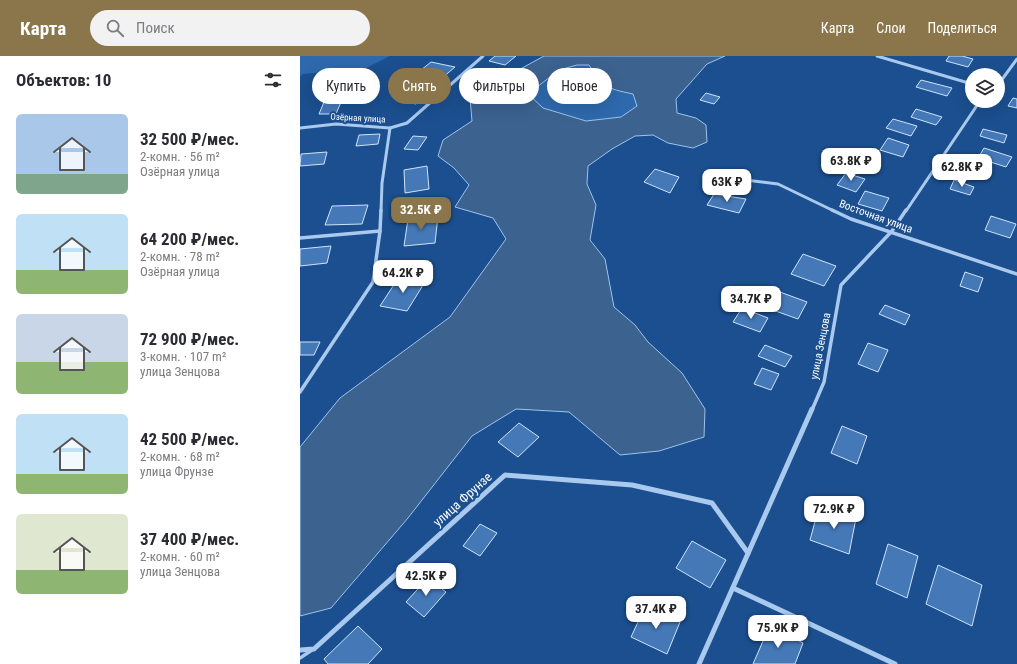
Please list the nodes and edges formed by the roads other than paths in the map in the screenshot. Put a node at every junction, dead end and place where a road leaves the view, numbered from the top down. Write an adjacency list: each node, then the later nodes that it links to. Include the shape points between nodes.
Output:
1 (483, 56): 8 (street, Озёрная улица, via 407,123)
2 (877, 56): 5 (street)
3 (1017, 59): 4 (street)
4 (1005, 76)
5 (965, 82)
6 (975, 108): 11 (street, улица Зенцова)
7 (300, 128): 8 (street, Озёрная улица, via 336,124)
8 (390, 128): 10 (street, Озёрная улица, via 382,184)
9 (729, 178): 11 (street, Восточная улица, via 778,184 851,219)
10 (380, 231): 12 (street); 14 (street, Озёрная улица, via 373,282)
11 (892, 231): 13 (street, Восточная улица); 15 (street, улица Зенцова, via 841,285 824,382)
12 (300, 238)
13 (1017, 274)
14 (300, 392)
15 (748, 553): 16 (street, улица Зенцова); 17 (street, улица Фрунзе, via 712,503 632,485 505,475)
16 (733, 588): 20 (street, улица Зенцова); 21 (street)
17 (314, 649): 18 (street); 19 (lane)
18 (300, 650)
19 (300, 658)
20 (699, 664)
21 (895, 664)

